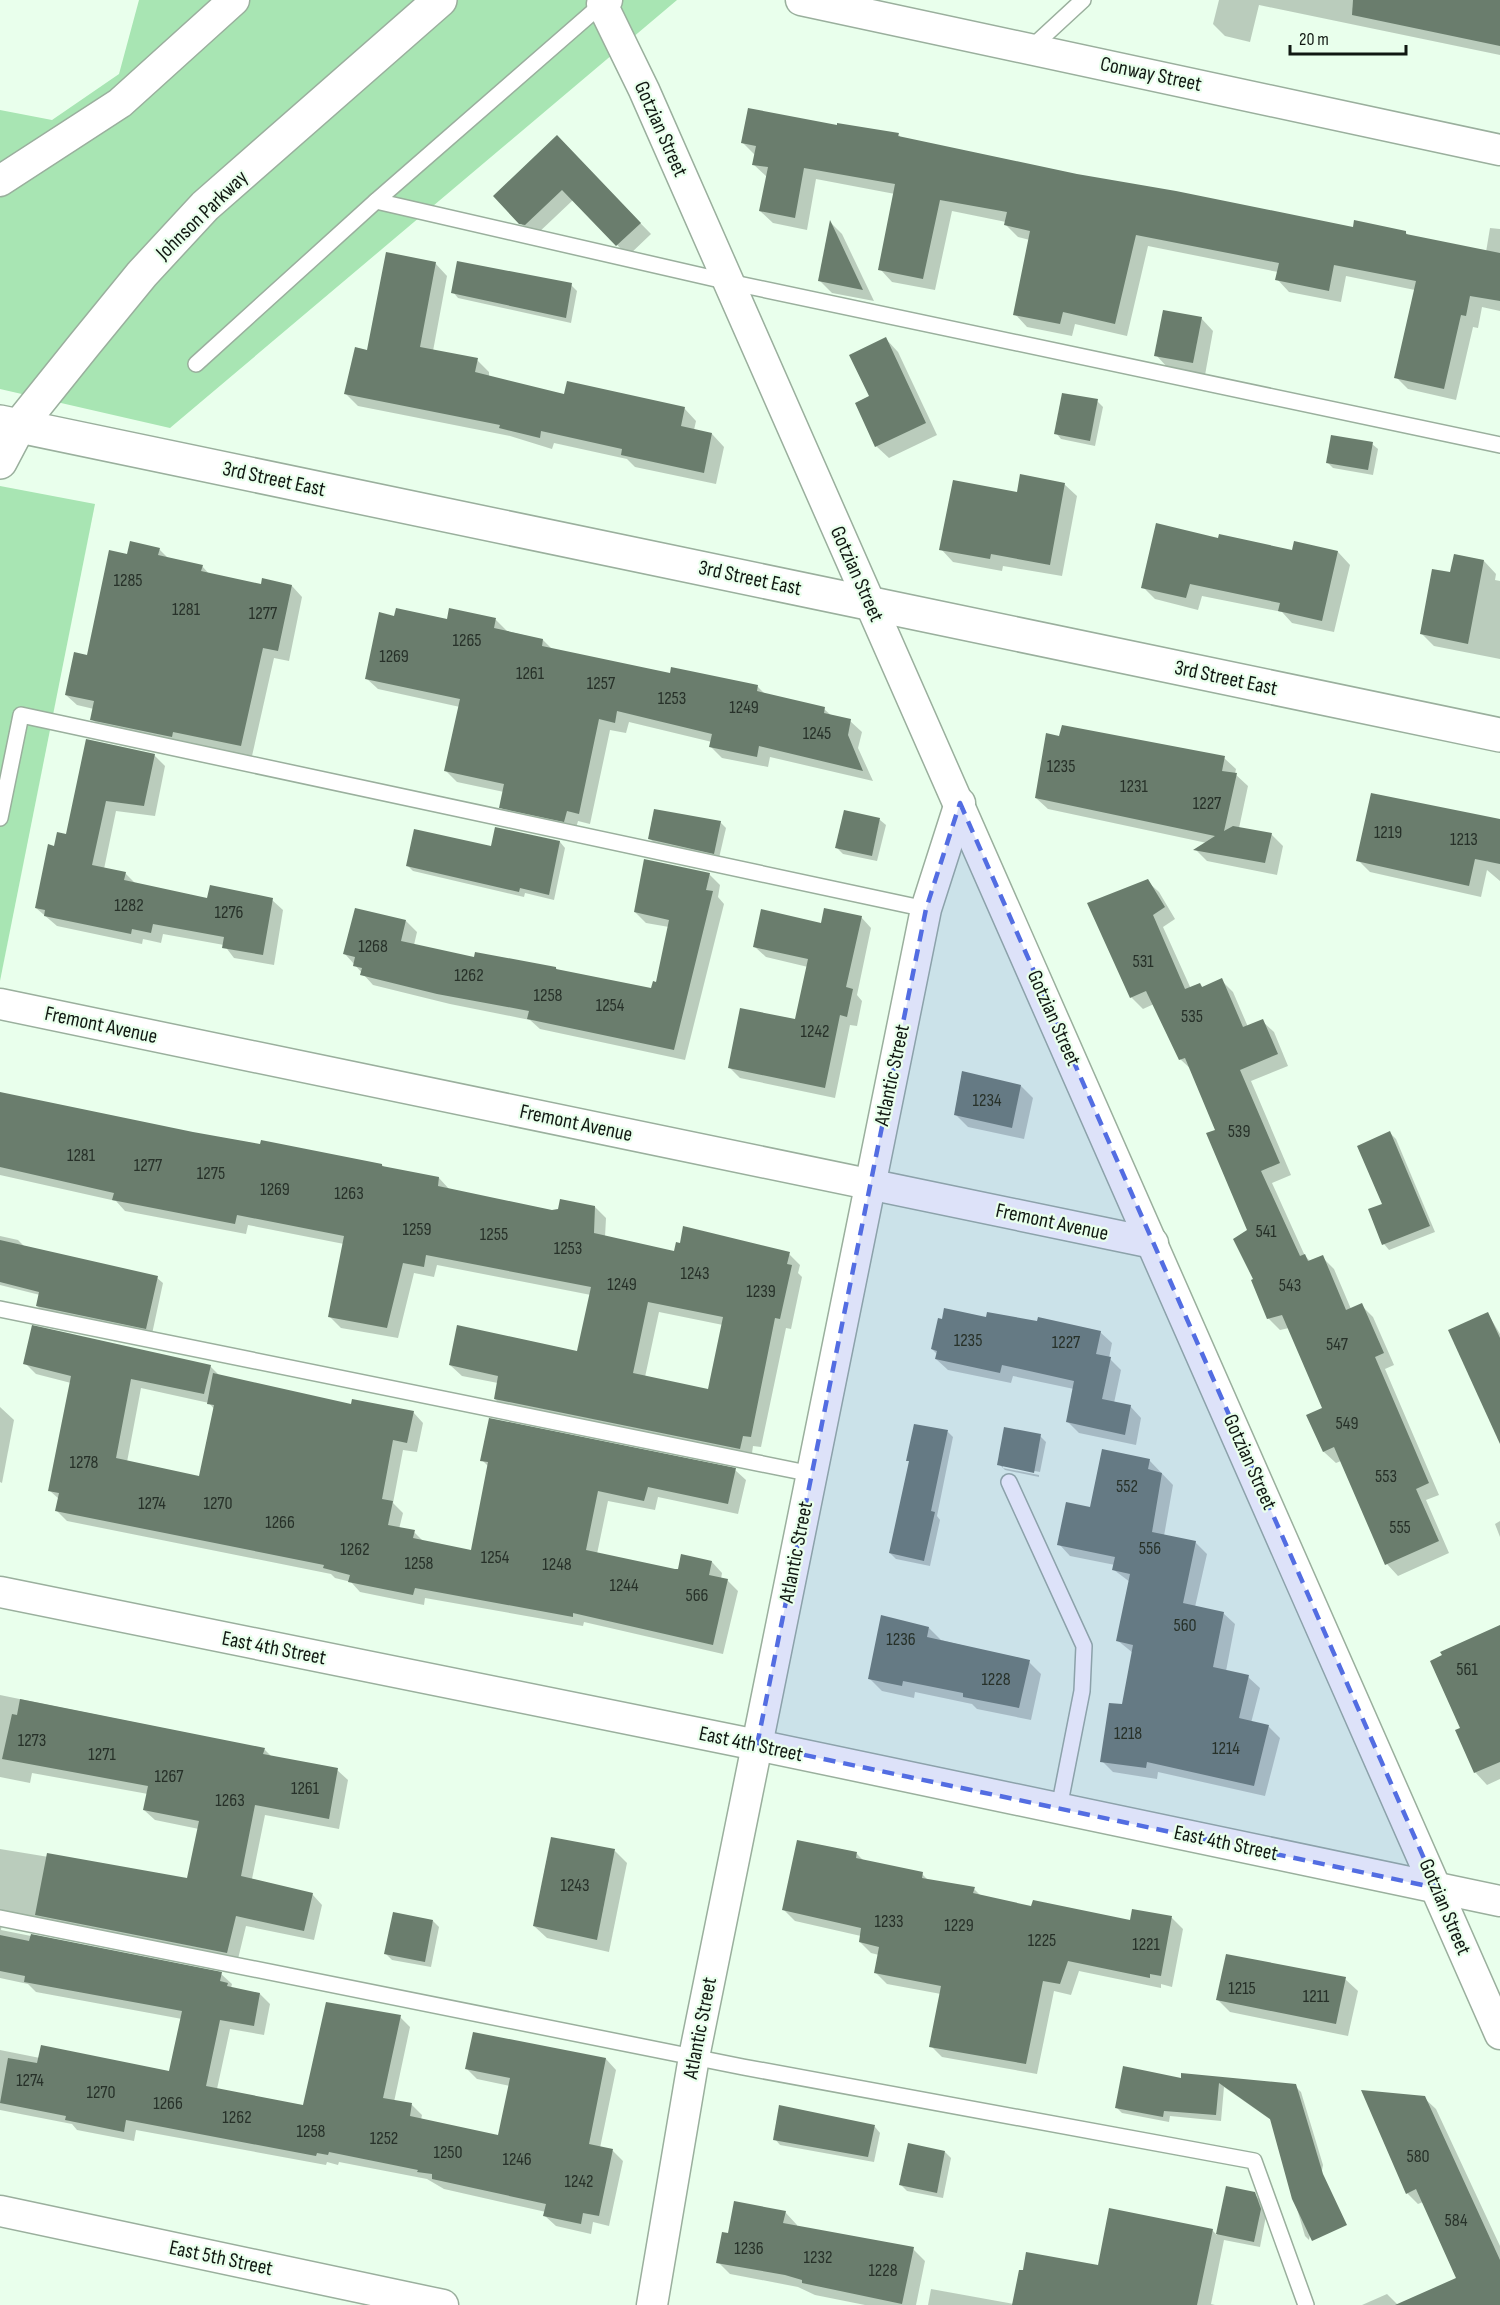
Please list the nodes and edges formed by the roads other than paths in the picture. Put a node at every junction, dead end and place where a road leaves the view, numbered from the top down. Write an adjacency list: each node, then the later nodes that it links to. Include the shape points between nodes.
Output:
1 (234, 0): 8 (street, via 120,103)
2 (440, 0): 12 (street, Johnson Parkway, via 206,206)
3 (801, 0): 6 (street, Conway Street)
4 (1083, 0): 6 (lane)
5 (604, 2): 9 (lane); 10 (street, Gotzian Street)
6 (1031, 48): 7 (street, Conway Street)
7 (1500, 150)
8 (0, 181)
9 (376, 201): 10 (lane); 11 (lane)
10 (729, 282): 13 (lane); 15 (street, Gotzian Street)
11 (196, 364)
12 (10, 424): 14 (street, Johnson Parkway); 15 (street, 3rd Street East)
13 (1500, 445)
14 (0, 462)
15 (869, 602): 16 (street, 3rd Street East); 17 (street, Gotzian Street)
16 (1500, 735)
17 (960, 803): 19 (street, Atlantic Street); 22 (street, Gotzian Street)
18 (0, 818): 19 (lane, via 21,715)
19 (926, 909): 21 (street, Atlantic Street)
20 (0, 1004): 21 (street, Fremont Avenue)
21 (870, 1184): 22 (street, Fremont Avenue); 24 (street, Atlantic Street)
22 (1153, 1243): 29 (street, Gotzian Street)
23 (0, 1309): 24 (lane)
24 (812, 1474): 27 (street, Atlantic Street)
25 (1009, 1482): 28 (lane, via 1084,1647 1082,1691)
26 (0, 1592): 27 (street, East 4th Street)
27 (757, 1745): 28 (street, East 4th Street); 33 (street, Atlantic Street)
28 (1059, 1808): 29 (street, East 4th Street)
29 (1437, 1888): 30 (street, East 4th Street); 32 (street, Gotzian Street)
30 (1500, 1901)
31 (0, 1918): 33 (lane)
32 (1500, 2034)
33 (694, 2057): 36 (street, Atlantic Street); 37 (lane, via 1254,2161)
34 (0, 2211): 35 (street, East 5th Street)
35 (443, 2305)
36 (652, 2305)
37 (1306, 2305)

